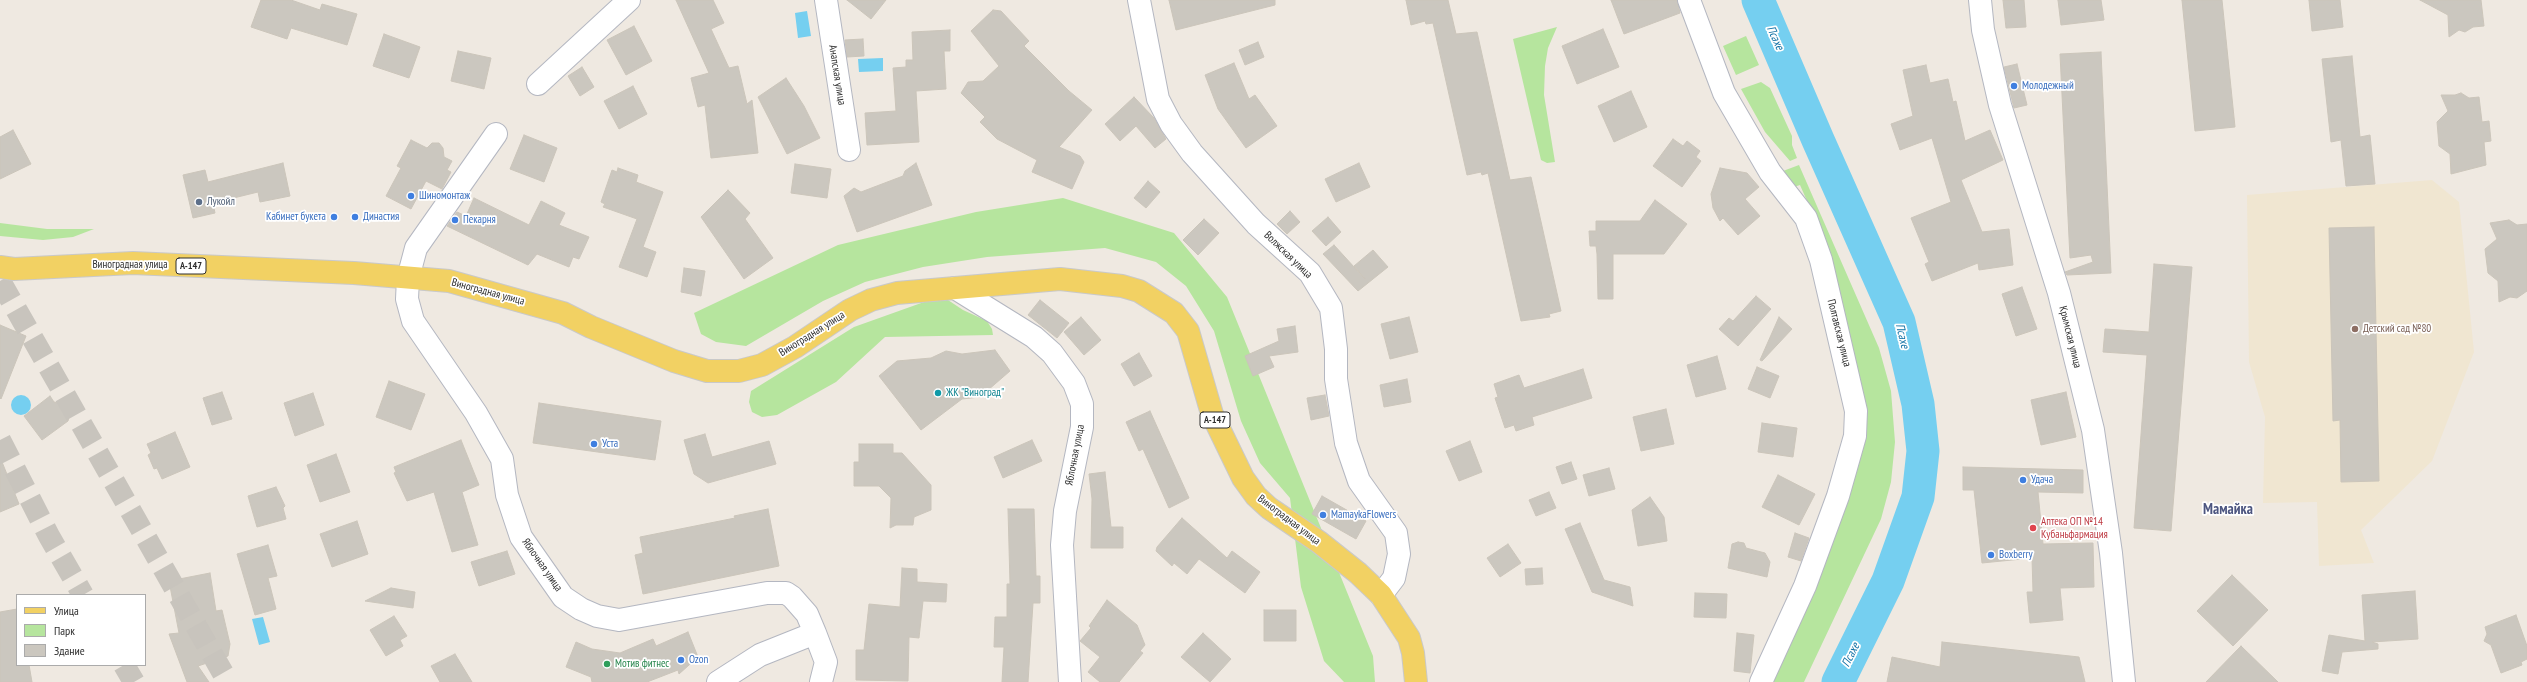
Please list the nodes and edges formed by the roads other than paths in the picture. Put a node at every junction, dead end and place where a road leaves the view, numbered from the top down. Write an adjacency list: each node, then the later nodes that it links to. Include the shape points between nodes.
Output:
1 (629, 0): 6 (street)
2 (826, 0): 8 (street, Анапская улица)
3 (1139, 0): 12 (street, Волжская улица, via 1158,99 1171,124 1192,153 1256,224 1310,273 1331,308 1336,349 1336,379 1346,443 1359,481 1396,533 1399,554 1394,578)
4 (1689, 0): 18 (street, Полтавская улица, via 1724,93 1770,172 1806,218 1821,260 1856,411 1855,436 1838,496 1805,586)
5 (1980, 0): 19 (street, Крымская улица, via 1983,30 2000,105 2059,293 2093,430 2111,553)
6 (538, 84)
7 (496, 134): 10 (street, via 416,248)
8 (849, 150)
9 (0, 267): 10 (main road, Виноградная улица / А-147, via 14,269 133,263)
10 (408, 278): 11 (main road, Виноградная улица, via 448,281 563,312 591,327 667,358 707,371 739,371 762,365 871,300 897,293); 13 (street, Яблочная улица, via 407,299 413,321 476,413 502,459 507,495 522,537 563,596 581,609 597,616 619,620 767,593 786,593 807,614)
11 (954, 288): 12 (main road, Виноградная улица / А-147, via 1060,278 1122,286 1160,302 1174,313 1188,331 1212,414 1243,478 1256,496 1358,573); 16 (street, Яблочная улица, via 1040,342 1052,353 1074,383 1082,404 1082,427 1065,511 1062,545)
12 (1380, 595): 17 (main road, Виноградная улица / А-147, via 1409,638)
13 (815, 633): 14 (street, via 760,655); 15 (street, Яблочная улица, via 826,662)
14 (718, 682)
15 (820, 682)
16 (1070, 682)
17 (1416, 682)
18 (1761, 682)
19 (2124, 682)

